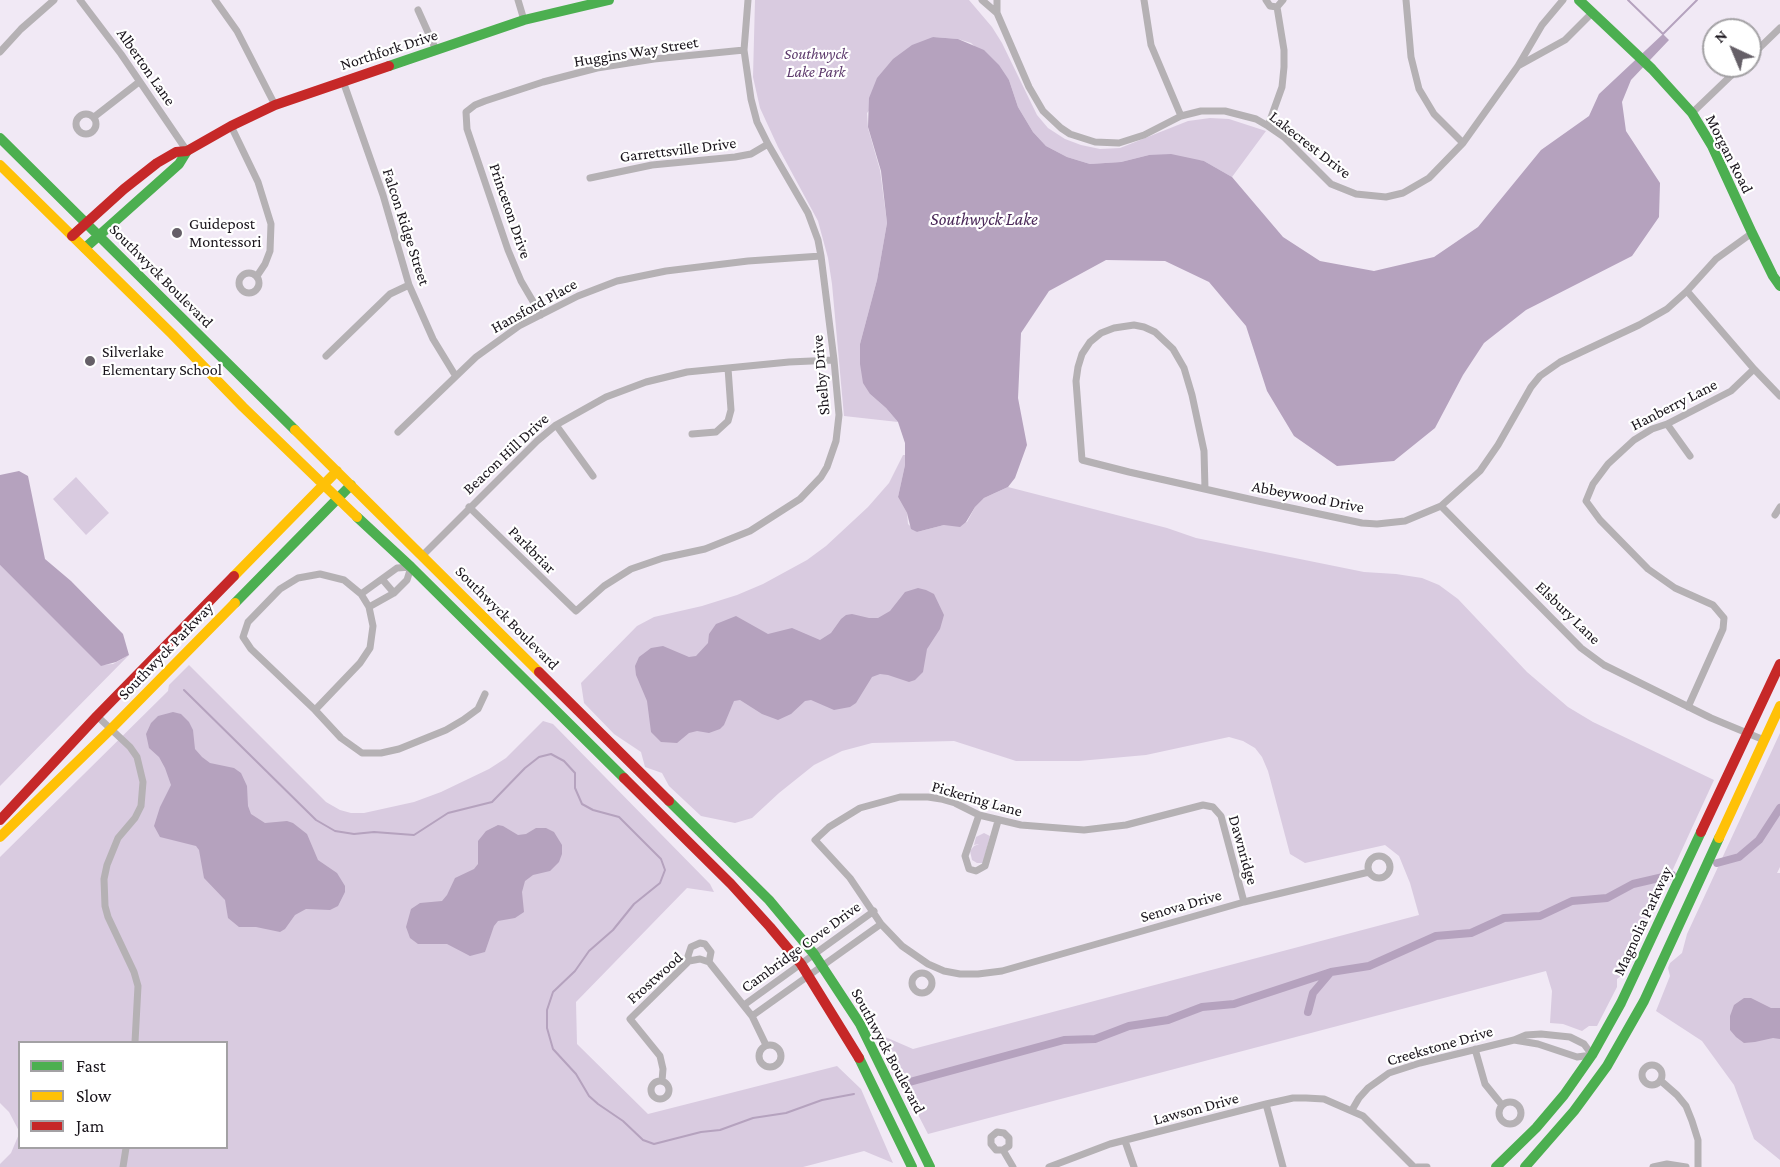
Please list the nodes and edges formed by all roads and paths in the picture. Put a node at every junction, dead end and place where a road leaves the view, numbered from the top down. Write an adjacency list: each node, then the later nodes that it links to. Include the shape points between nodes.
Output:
1 (54, 0): 24 (street)
2 (80, 0): 28 (street, Alberton Lane)
3 (215, 0): 29 (street, via 237,31)
4 (518, 0): 19 (street)
5 (609, 0): 19 (street, Northfork Drive)
6 (748, 0): 23 (street, Shelby Drive)
7 (982, 0): 17 (street, Lakecrest Drive)
8 (997, 0): 17 (street, Lakecrest Drive)
9 (1144, 0): 32 (street, via 1151,45)
10 (1266, 0): 15 (street)
11 (1283, 0): 15 (street)
12 (1406, 0): 37 (street, via 1410,57 1419,89 1434,114)
13 (1563, 0): 25 (street, Lakecrest Drive, via 1542,25)
14 (1579, 0): 18 (street, Morgan Road)
15 (1277, 8): 35 (street, via 1284,50 1283,77)
16 (418, 10): 22 (street)
17 (997, 13): 32 (street, Lakecrest Drive, via 1034,97 1051,120 1070,134 1095,142 1119,143)
18 (1592, 14): 25 (street, Lakecrest Drive, via 1565,40); 31 (street, Morgan Road, via 1633,50)
19 (524, 20): 22 (street, Northfork Drive)
20 (1780, 28): 21 (street)
21 (1762, 45)
22 (436, 50): 27 (street, Northfork Drive)
23 (744, 50): 30 (street, Huggins Way Street, via 654,59 582,72 485,101); 38 (street, Shelby Drive, via 751,99)
24 (0, 52)
25 (1518, 66): 37 (street, Lakecrest Drive)
26 (1728, 78): 31 (street)
27 (344, 81): 29 (street, Northfork Drive); 49 (street, Falcon Ridge Street)
28 (139, 82): 33 (street); 39 (street, Alberton Lane)
29 (275, 105): 34 (street, Northfork Drive)
30 (466, 112): 52 (street, Princeton Drive, via 467,129 512,261)
31 (1692, 113): 43 (street, Morgan Road, via 1712,146)
32 (1181, 116): 35 (street, Lakecrest Drive, via 1225,111)
33 (94, 117)
34 (231, 126): 39 (street, Northfork Drive); 48 (street, via 258,182 271,224 270,251)
35 (1269, 126): 37 (street, Lakecrest Drive, via 1331,184 1367,196 1386,197 1416,187)
36 (0, 138): 42 (street, Southwyck Boulevard)
37 (1463, 143)
38 (768, 144): 41 (street, Garrettsville Drive, via 751,154 652,165); 47 (street, Shelby Drive, via 808,213)
39 (187, 151): 42 (street, Northfork Drive, via 176,152 157,163); 44 (street, Northfork Drive, via 179,164)
40 (0, 165): 45 (street, Southwyck Boulevard)
41 (590, 178)
42 (86, 223): 44 (street, Southwyck Boulevard); 45 (street, Northfork Drive)
43 (1752, 233): 50 (street, Morgan Road); 51 (street, Abbeywood Drive, via 1716,259)
44 (98, 235): 46 (street, Northfork Drive); 53 (street, Southwyck Boulevard)
45 (72, 236): 46 (street, Southwyck Boulevard)
46 (85, 248): 54 (street, Southwyck Boulevard)
47 (821, 255): 52 (street, Hansford Place, via 696,266 635,277 578,296); 56 (street, Shelby Drive)
48 (256, 276)
49 (409, 285): 55 (street, via 390,294); 59 (street, Falcon Ridge Street, via 433,339)
50 (1780, 286)
51 (1687, 291): 58 (street); 74 (street, Abbeywood Drive, via 1667,309 1560,362 1540,376 1480,471)
52 (541, 315): 59 (street, Hansford Place, via 496,341)
53 (185, 321): 54 (street); 60 (street, Southwyck Boulevard)
54 (172, 334): 62 (street, Southwyck Boulevard)
55 (326, 356)
56 (834, 360): 57 (street, Beacon Hill Drive); 85 (street, Shelby Drive, via 836,441 827,467 807,493 740,536 631,569)
57 (728, 368): 64 (street, Beacon Hill Drive, via 646,382); 66 (street, via 728,421 716,432)
58 (1754, 369): 61 (street); 63 (street, Hanberry Lane, via 1731,391)
59 (455, 375): 65 (street, Hansford Place)
60 (257, 392): 62 (street); 68 (street, Southwyck Boulevard)
61 (1780, 396)
62 (243, 407): 70 (street, Southwyck Boulevard)
63 (1667, 424): 67 (street); 90 (street, Hanberry Lane, via 1652,429 1618,453 1593,484 1586,501 1599,520 1648,569 1675,588 1713,605 1725,618)
64 (556, 425): 69 (street); 75 (street, Beacon Hill Drive)
65 (398, 432)
66 (692, 434)
67 (1690, 456)
68 (337, 471): 70 (street, Southwyck Parkway); 71 (street, Southwyck Boulevard)
69 (593, 476)
70 (323, 485): 73 (street, Southwyck Boulevard); 83 (street, Southwyck Parkway)
71 (351, 485): 73 (street, Southwyck Parkway); 78 (street, Southwyck Boulevard)
72 (1205, 489): 72 (street, Abbeywood Drive, via 1204,451 1184,368 1173,349 1144,327 1134,325 1101,333 1090,342 1078,367 1082,460); 74 (street, Abbeywood Drive, via 1362,523 1405,521)
73 (337, 499): 79 (street, Southwyck Boulevard); 86 (street, Southwyck Parkway)
74 (1441, 506): 90 (street, Elsbury Lane, via 1581,648 1604,665)
75 (469, 507): 78 (street, Beacon Hill Drive); 85 (street, Parkbriar)
76 (1780, 507): 77 (street)
77 (1775, 514)
78 (423, 555): 79 (street); 94 (street, Southwyck Boulevard)
79 (411, 567): 80 (street, via 397,568); 81 (street, via 407,580); 97 (street, Southwyck Boulevard)
80 (382, 579): 81 (street); 82 (street)
81 (394, 593): 84 (street)
82 (361, 594): 84 (street); 91 (street, via 344,580 320,574 298,578 248,622 243,637 251,649)
83 (210, 600): 86 (street); 92 (street, Southwyck Parkway)
84 (369, 607): 91 (street, via 374,626 370,648)
85 (576, 611)
86 (224, 614): 93 (street, Southwyck Parkway)
87 (1780, 664): 95 (street, Magnolia Parkway)
88 (485, 694): 91 (street, via 478,709 463,720 423,741 381,753 362,753 341,738)
89 (1780, 706): 96 (street, Magnolia Parkway)
90 (1689, 707): 95 (street, Elsbury Lane)
91 (315, 710)
92 (97, 716): 93 (street); 100 (street, Southwyck Parkway)
93 (111, 729): 102 (street, Southwyck Parkway); 118 (street, via 137,758 143,782 141,806 118,838 104,879 108,917 138,986)
94 (598, 729): 97 (street); 107 (street, Southwyck Boulevard, via 750,879)
95 (1748, 733): 96 (street, Elsbury Lane); 121 (street, Magnolia Parkway, via 1621,1003)
96 (1764, 740): 122 (street, Magnolia Parkway, via 1644,1001)
97 (587, 741): 110 (street, Southwyck Boulevard, via 731,884)
98 (1213, 807): 101 (street, Pickering Lane, via 1203,805 1098,829 1035,828); 104 (street, Dawnridge, via 1221,816)
99 (979, 815): 101 (street, Pickering Lane); 101 (street, via 965,856 969,868 976,871 986,866); 105 (street, Pickering Lane, via 941,799 900,797 860,808 814,840)
100 (0, 820)
101 (998, 821)
102 (0, 837)
103 (1369, 872): 104 (street, Senova Drive)
104 (1244, 902): 111 (street, Senova Drive, via 1002,971 960,974)
105 (874, 911): 106 (street); 107 (street, Cambridge Cove Drive)
106 (881, 924): 111 (street, via 902,946); 112 (street, Cambridge Cove Drive)
107 (814, 954): 110 (street, Cambridge Cove Drive); 112 (street, Southwyck Boulevard)
108 (689, 961): 109 (street, Frostwood); 109 (street, via 691,946 700,943 711,952); 123 (street, Frostwood, via 630,1019 660,1056)
109 (709, 962): 115 (street)
110 (801, 964): 114 (street, Southwyck Boulevard); 115 (street, Cambridge Cove Drive)
111 (928, 964): 113 (street)
112 (822, 966): 114 (street, Cambridge Cove Drive); 133 (street, Southwyck Boulevard, via 860,1024)
113 (926, 974)
114 (809, 975): 116 (street, Cambridge Cove Drive); 132 (street, Southwyck Boulevard, via 854,1048)
115 (744, 1005): 116 (street)
116 (752, 1016): 119 (street)
117 (1515, 1040): 120 (street, Creekstone Drive); 121 (street, Creekstone Drive, via 1577,1057); 121 (street, Creekstone Drive, via 1541,1034 1570,1037 1584,1044)
118 (135, 1041)
119 (766, 1046)
120 (1475, 1049): 126 (street, via 1485,1084); 127 (street, Creekstone Drive, via 1389,1073 1368,1088)
121 (1592, 1055): 122 (street); 140 (street, Magnolia Parkway, via 1536,1128)
122 (1607, 1066): 141 (street, Magnolia Parkway)
123 (662, 1081)
124 (1660, 1081): 144 (street, via 1686,1106 1698,1140)
125 (1266, 1104): 127 (street, Lawson Drive, via 1315,1098); 128 (street, Lawson Drive); 137 (street)
126 (1502, 1106)
127 (1352, 1110): 138 (street, Lawson Drive, via 1372,1124)
128 (1125, 1141): 135 (street, Lawson Drive); 136 (street)
129 (126, 1149): 131 (street)
130 (1003, 1150): 134 (street)
131 (123, 1167)
132 (912, 1167)
133 (930, 1167)
134 (1013, 1167)
135 (1048, 1167)
136 (1134, 1167)
137 (1283, 1167)
138 (1415, 1167): 139 (street)
139 (1427, 1167)
140 (1496, 1167)
141 (1525, 1167)
142 (1653, 1167): 143 (street)
143 (1686, 1167)
144 (1698, 1167)

